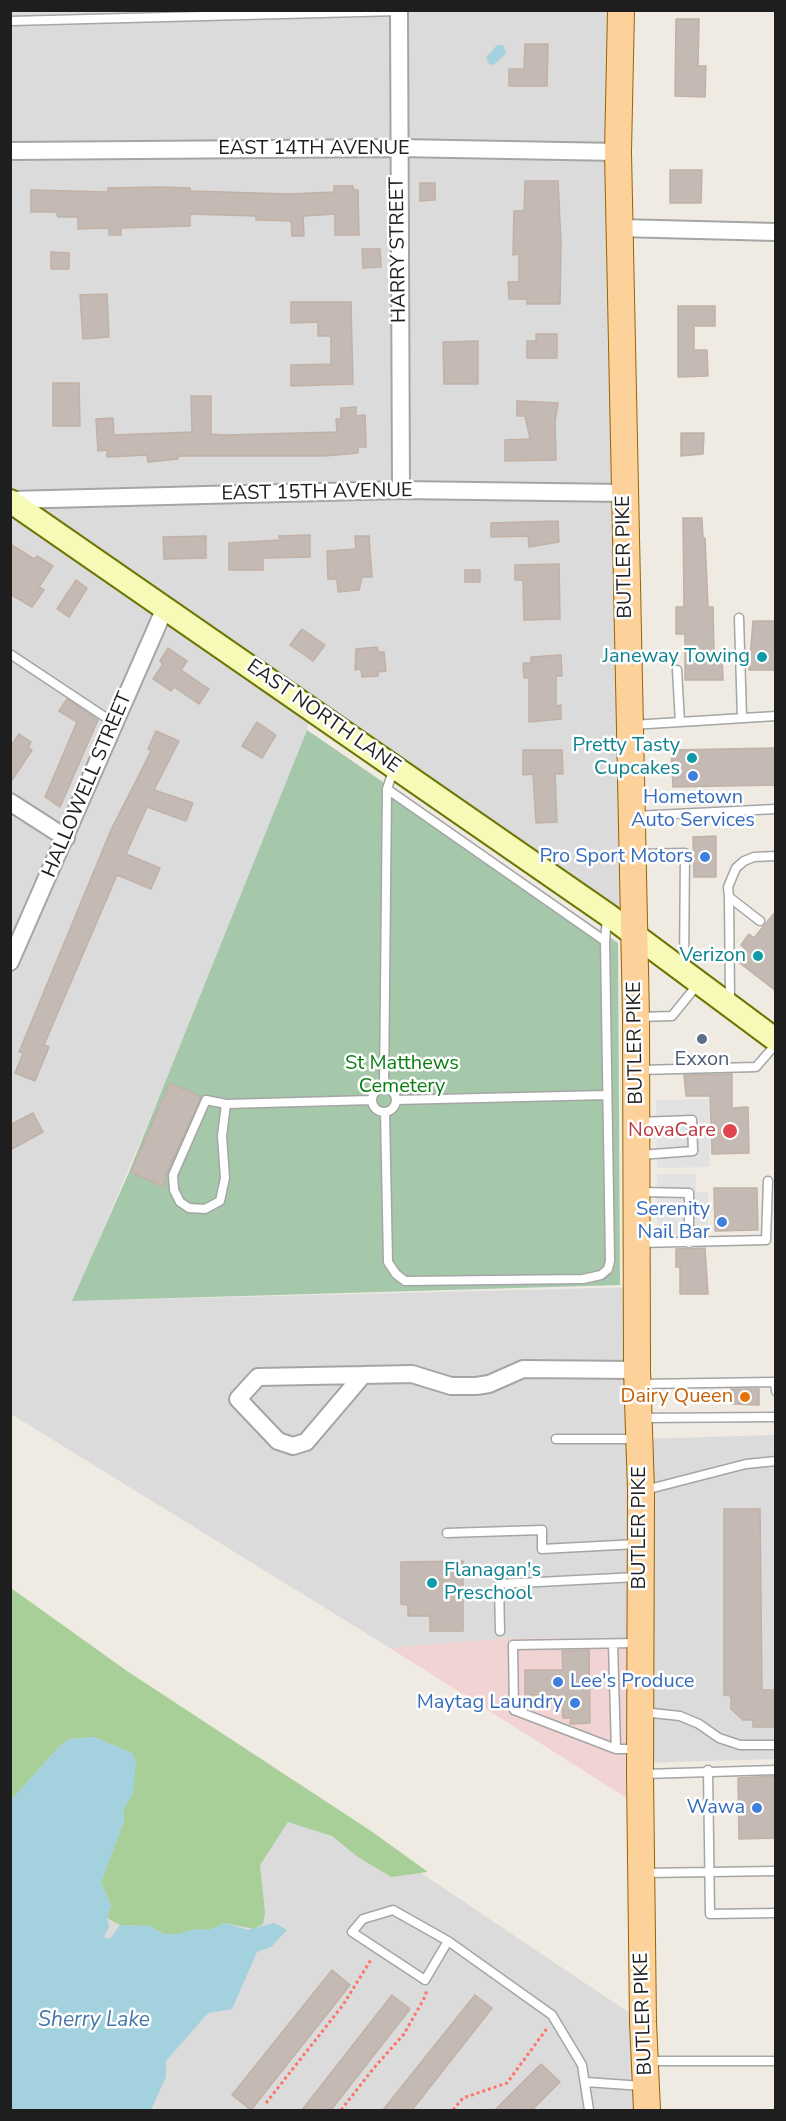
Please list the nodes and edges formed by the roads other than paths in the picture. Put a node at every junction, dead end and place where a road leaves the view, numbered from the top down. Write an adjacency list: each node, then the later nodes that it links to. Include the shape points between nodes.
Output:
1 (621, 10): 6 (main road, BUTLER PIKE)
2 (399, 11): 3 (lane); 4 (street, HARRY STREET)
3 (10, 21)
4 (398, 148): 5 (street, EAST 14TH AVENUE); 6 (street, EAST 14TH AVENUE); 9 (street, HARRY STREET)
5 (10, 151)
6 (618, 152): 7 (main road, BUTLER PIKE)
7 (619, 228): 8 (street); 10 (main road, BUTLER PIKE)
8 (776, 232)
9 (401, 490): 10 (street, EAST 15TH AVENUE); 11 (street, EAST 15TH AVENUE)
10 (624, 493): 20 (main road, BUTLER PIKE)
11 (10, 501): 12 (street, EAST NORTH LANE)
12 (165, 608): 19 (street, HALLOWELL STREET); 21 (street, EAST NORTH LANE)
13 (739, 618): 17 (lane)
14 (10, 654): 19 (lane)
15 (677, 670): 18 (lane)
16 (776, 716): 17 (lane)
17 (742, 718): 18 (lane)
18 (680, 722): 20 (lane)
19 (114, 723): 26 (street, HALLOWELL STREET)
20 (628, 725): 25 (main road, BUTLER PIKE)
21 (395, 766): 22 (lane); 30 (street, EAST NORTH LANE)
22 (387, 789): 33 (lane); 41 (lane)
23 (10, 802): 26 (street)
24 (776, 809): 25 (lane)
25 (631, 816): 27 (main road, BUTLER PIKE)
26 (66, 838): 34 (street, HALLOWELL STREET)
27 (632, 854): 32 (main road, BUTLER PIKE); 36 (lane, via 685,853)
28 (776, 856): 29 (lane, via 754,857 736,868 728,886)
29 (729, 897): 31 (lane); 37 (lane)
30 (608, 915): 32 (street, EAST NORTH LANE); 33 (lane)
31 (760, 921)
32 (634, 935): 36 (street, EAST NORTH LANE); 38 (main road, BUTLER PIKE)
33 (605, 941): 42 (lane)
34 (14, 944): 35 (street, HALLOWELL STREET)
35 (10, 962)
36 (691, 977): 37 (street, EAST NORTH LANE); 38 (lane, via 672,1016)
37 (730, 1006): 39 (street, EAST NORTH LANE)
38 (636, 1017): 40 (main road, BUTLER PIKE)
39 (776, 1042): 40 (lane, via 756,1067)
40 (636, 1070): 47 (main road, BUTLER PIKE)
41 (384, 1088): 43 (lane, via 375,1091); 44 (lane, via 393,1091)
42 (608, 1095): 44 (lane); 46 (lane, via 610,1261 601,1275 583,1279 405,1281 396,1274 388,1262)
43 (372, 1100): 45 (lane); 46 (lane, via 376,1109)
44 (396, 1100): 46 (lane, via 392,1110)
45 (226, 1104): 45 (lane, via 206,1100 173,1175 174,1190 180,1202 189,1208 205,1209 220,1201 225,1178 222,1136)
46 (385, 1112)
47 (637, 1122): 48 (main road, BUTLER PIKE); 48 (lane, via 692,1120 693,1151)
48 (637, 1155): 50 (main road, BUTLER PIKE)
49 (768, 1180): 52 (lane, via 766,1240)
50 (637, 1192): 51 (main road, BUTLER PIKE); 52 (lane, via 689,1193)
51 (637, 1243): 52 (lane); 54 (main road, BUTLER PIKE)
52 (688, 1243)
53 (363, 1375): 53 (street, via 258,1377 238,1400 278,1441 293,1446 306,1442); 54 (street, via 412,1374 451,1386 489,1384 523,1369)
54 (637, 1377): 55 (lane, via 775,1382); 57 (main road, BUTLER PIKE)
55 (776, 1391)
56 (776, 1417): 57 (lane)
57 (639, 1429): 58 (lane); 60 (main road, BUTLER PIKE)
58 (556, 1439)
59 (776, 1461): 60 (lane, via 746,1464)
60 (641, 1491): 62 (main road, BUTLER PIKE)
61 (447, 1533): 62 (lane, via 542,1530 542,1549)
62 (641, 1544): 63 (main road, BUTLER PIKE)
63 (640, 1577): 64 (lane, via 499,1584); 65 (main road, BUTLER PIKE)
64 (500, 1631)
65 (640, 1643): 66 (lane); 67 (main road, BUTLER PIKE)
66 (613, 1644): 69 (lane); 69 (lane, via 513,1646 514,1710)
67 (640, 1711): 68 (lane, via 680,1716 740,1745); 69 (main road, BUTLER PIKE)
68 (776, 1745)
69 (628, 1749): 72 (main road, BUTLER PIKE)
70 (708, 1770): 71 (lane); 72 (lane); 74 (lane)
71 (776, 1770)
72 (640, 1775): 75 (main road, BUTLER PIKE)
73 (776, 1871): 74 (lane)
74 (710, 1872): 75 (lane); 76 (lane, via 710,1914)
75 (642, 1873): 78 (main road, BUTLER PIKE)
76 (776, 1913)
77 (448, 1941): 77 (lane, via 425,1980 352,1932 363,1919 393,1910); 80 (lane, via 555,2018 582,2065)
78 (645, 2061): 79 (lane); 81 (main road, BUTLER PIKE)
79 (776, 2061)
80 (586, 2082): 81 (lane); 82 (lane)
81 (647, 2099)
82 (589, 2110)

